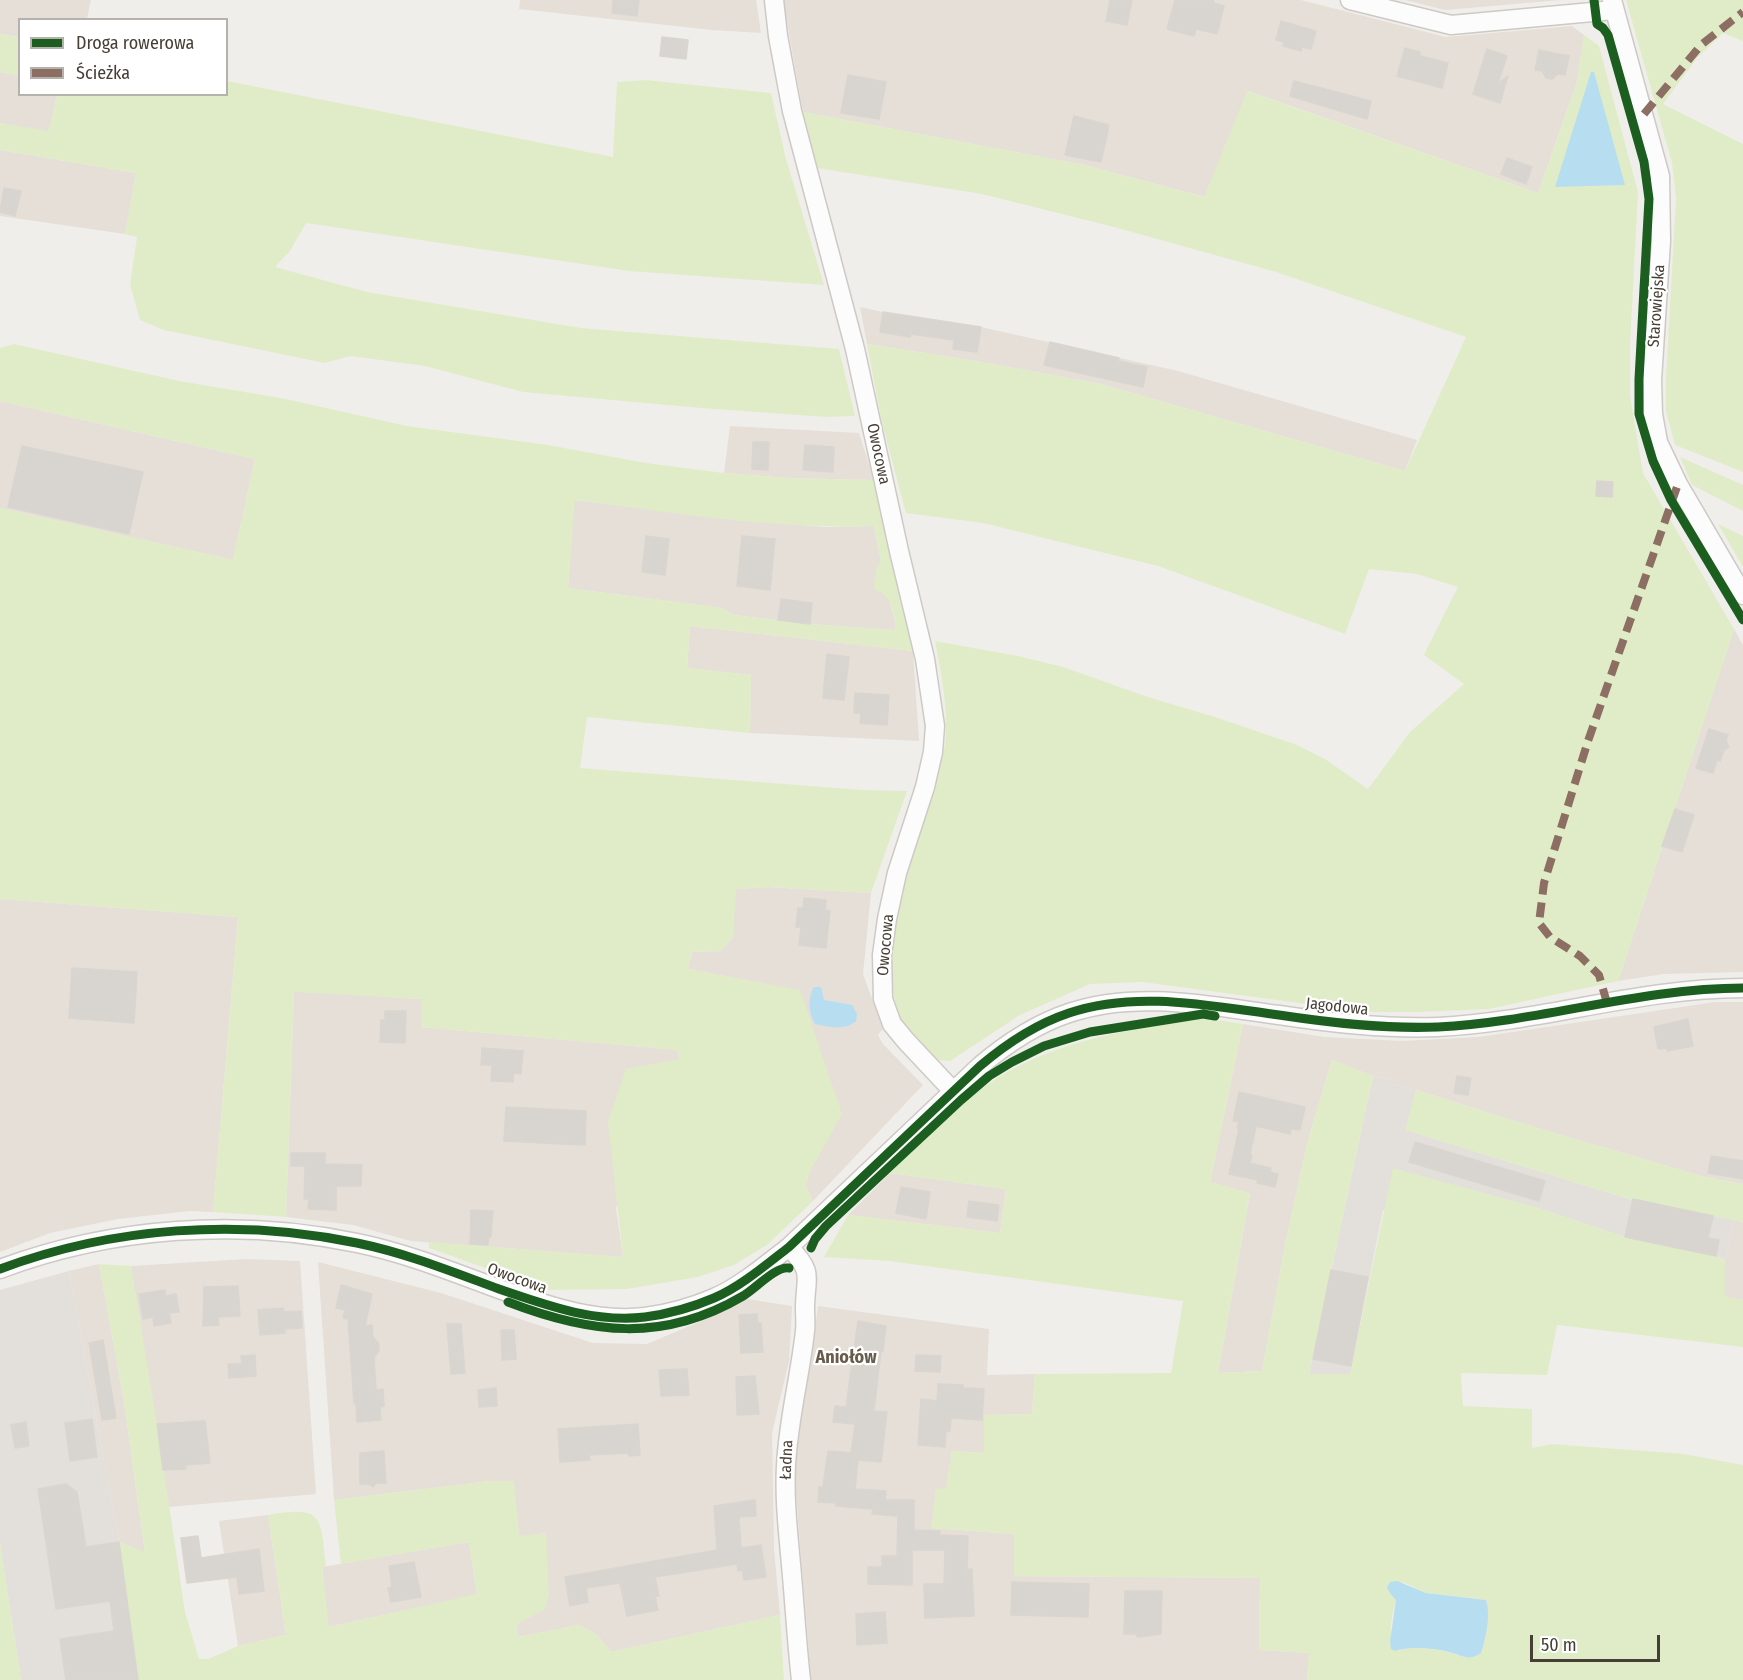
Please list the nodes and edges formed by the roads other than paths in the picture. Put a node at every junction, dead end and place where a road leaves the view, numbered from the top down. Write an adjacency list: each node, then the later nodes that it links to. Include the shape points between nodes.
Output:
1 (774, 0): 6 (street, Owocowa, via 792,111 855,350 925,659 935,726 925,787 897,873 887,919 882,955 883,999 892,1024)
2 (1350, 0): 3 (street, via 1451,25)
3 (1613, 5): 4 (street, Starowiejska, via 1660,176 1661,241 1652,380 1658,442)
4 (1743, 595)
5 (1743, 988): 6 (street, Jagodowa, via 1678,991 1436,1027 1362,1026 1159,1001 1122,1002 1068,1013 1040,1025 1002,1048)
6 (953, 1091): 7 (street, Owocowa)
7 (789, 1247): 8 (street, Owocowa, via 716,1297 676,1311 630,1318 580,1314 552,1307 426,1262 357,1243 268,1231 225,1229 105,1239); 9 (street, Ładna, via 807,1270 808,1280 801,1366 788,1432 785,1501)
8 (0, 1269)
9 (801, 1680)

